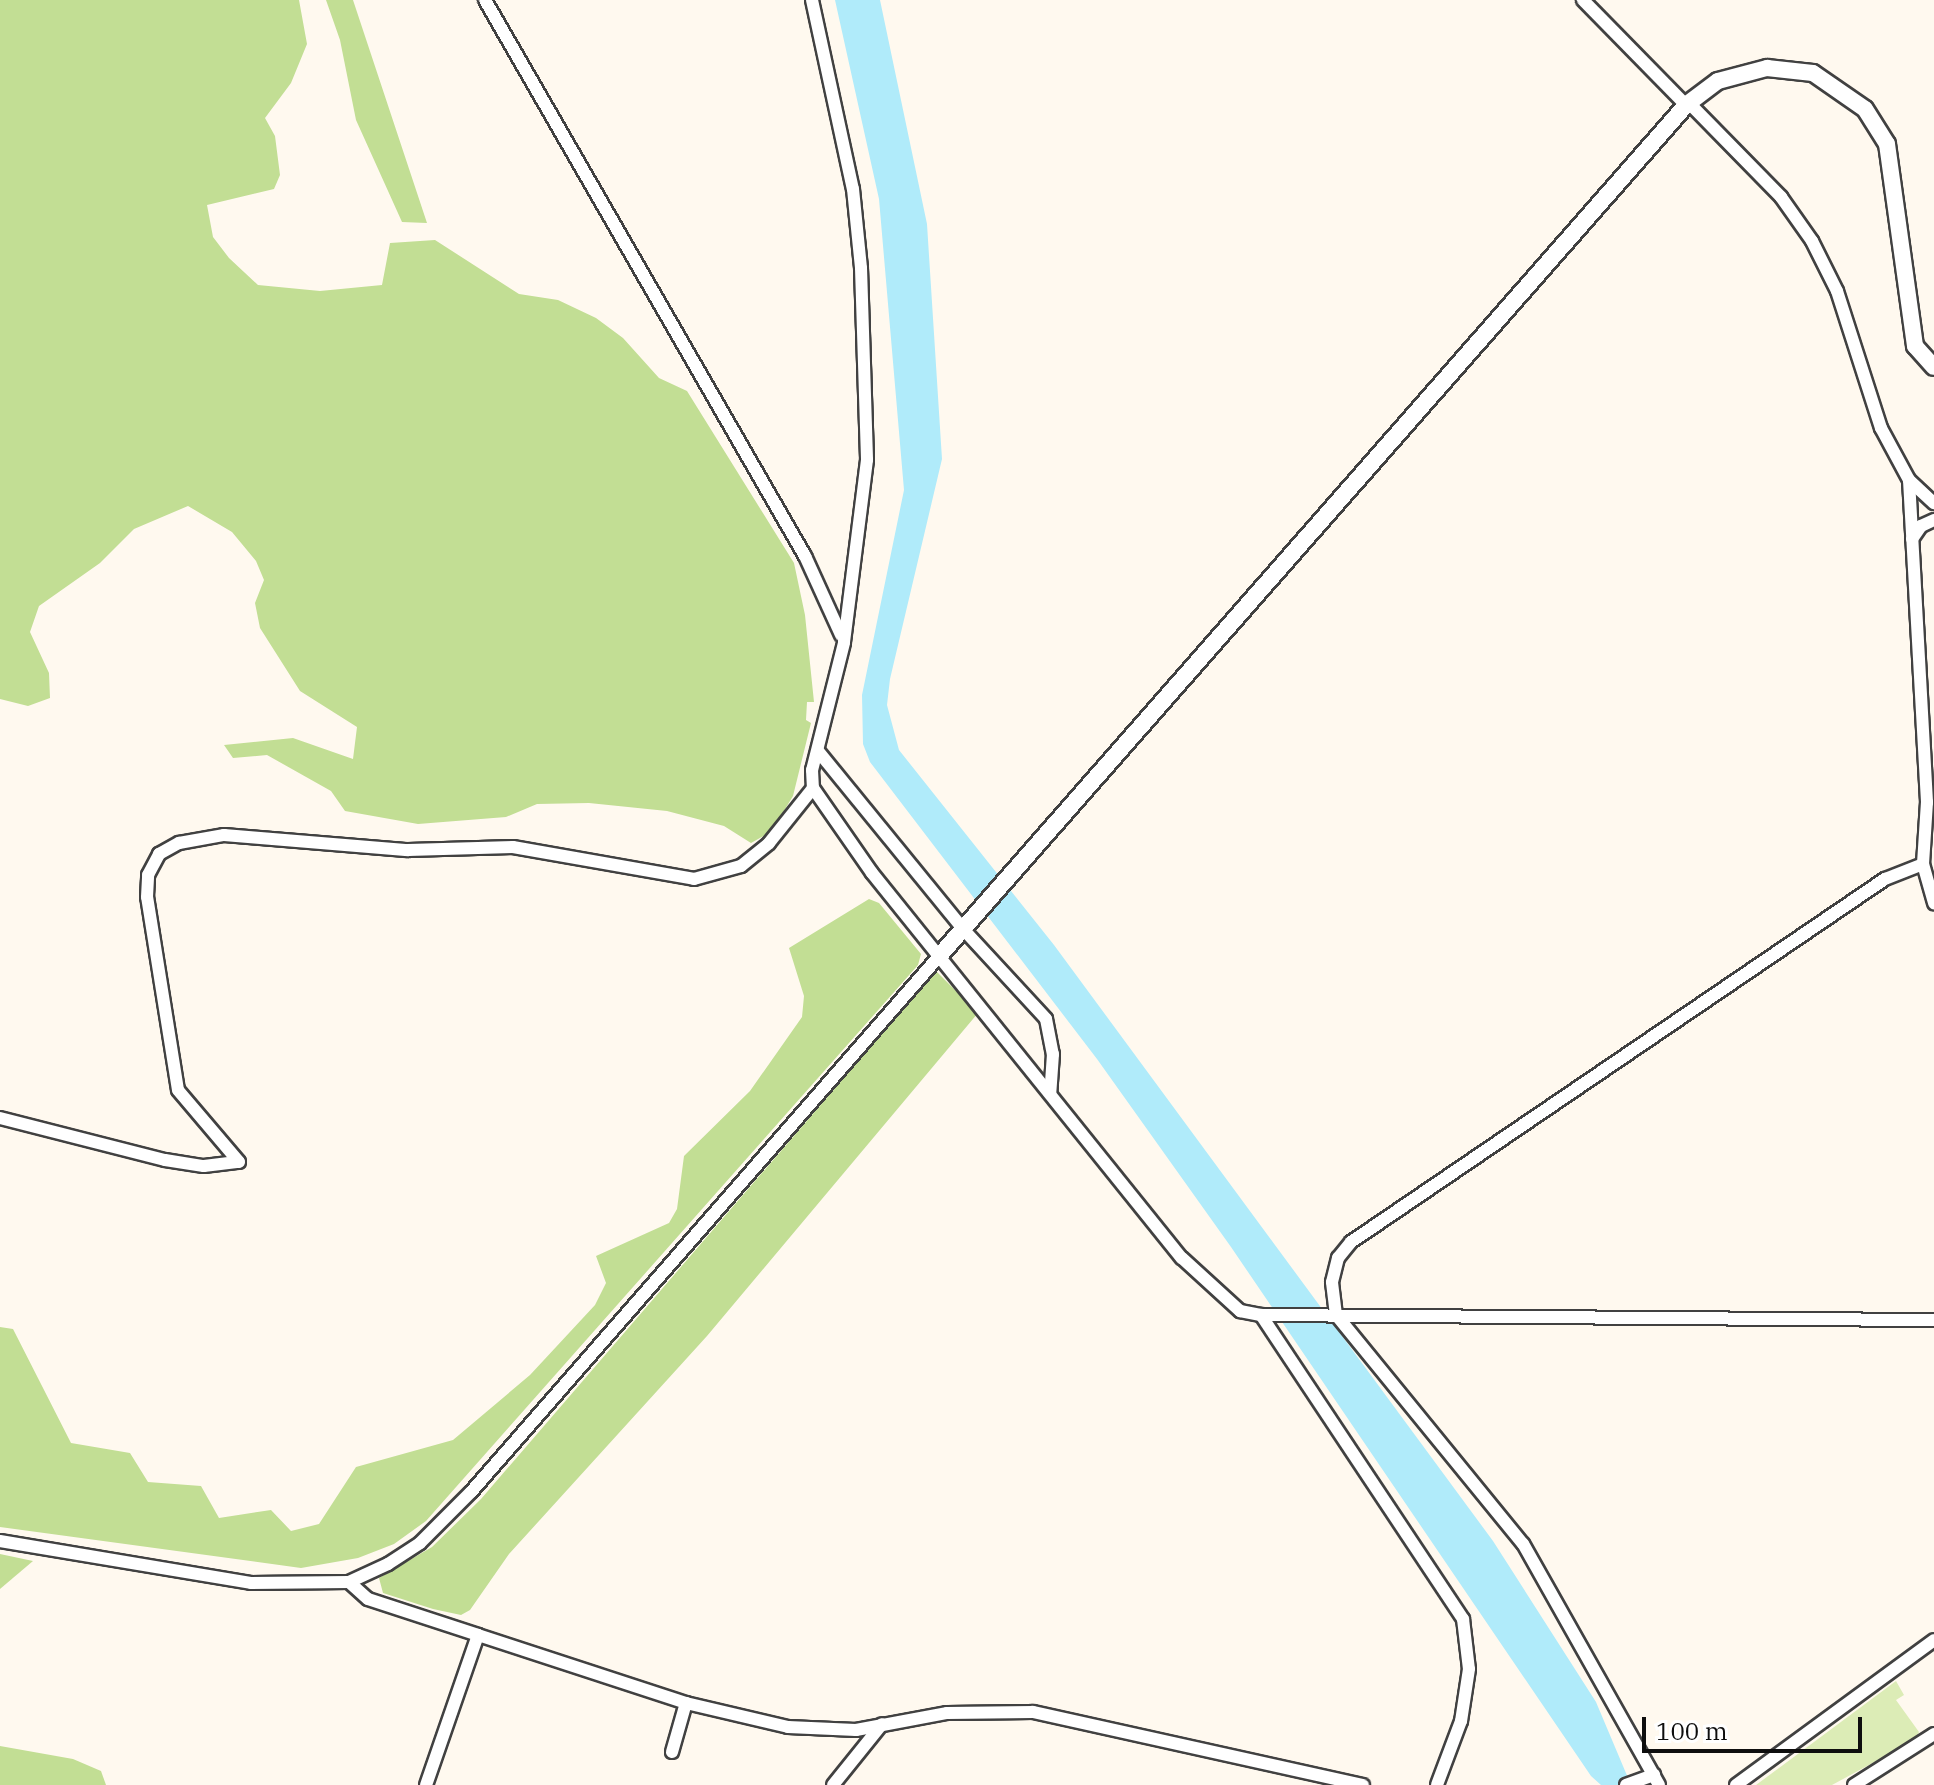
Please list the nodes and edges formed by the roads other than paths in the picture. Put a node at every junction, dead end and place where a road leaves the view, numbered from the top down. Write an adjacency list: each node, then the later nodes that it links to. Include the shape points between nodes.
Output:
1 (485, 0): 10 (street, via 805,556)
2 (812, 0): 10 (street, via 853,189 861,268 867,460)
3 (1583, 0): 4 (street)
4 (1688, 104): 5 (street, via 1718,81 1767,68 1813,73 1865,109 1887,144 1915,346); 6 (street, via 1781,197 1826,264 1868,394); 16 (street)
5 (1934, 367)
6 (1909, 480): 7 (street); 9 (street)
7 (1934, 503)
8 (1934, 520): 9 (street)
9 (1912, 539): 13 (street)
10 (844, 643): 11 (street)
11 (818, 751): 12 (street); 16 (street)
12 (813, 788): 17 (street, via 872,873); 19 (street, via 769,843 741,866 694,879 513,847 408,850 224,835 179,843 159,854 148,875 147,897 178,1090 239,1162 204,1166 165,1160)
13 (1930, 815): 14 (street)
14 (1923, 864): 15 (street); 20 (street, via 1885,879 1351,1242 1338,1258)
15 (1934, 903)
16 (964, 930): 17 (street); 18 (street, via 1046,1019 1053,1054)
17 (941, 954): 18 (street); 24 (street, via 471,1492 420,1543)
18 (1050, 1093): 21 (street, via 1212,1291 1240,1311)
19 (0, 1118)
20 (1330, 1314): 21 (street); 22 (street); 31 (street, via 1523,1544)
21 (1268, 1315): 36 (street, via 1463,1619 1469,1669 1461,1721)
22 (1934, 1320)
23 (0, 1541): 24 (street, via 251,1583)
24 (349, 1582): 25 (street, via 368,1599)
25 (478, 1635): 27 (street); 33 (street)
26 (1934, 1640): 37 (street)
27 (686, 1703): 28 (street, via 788,1727 827,1731); 30 (street)
28 (882, 1724): 34 (street); 35 (street, via 947,1713 1033,1712)
29 (1934, 1734): 38 (street)
30 (672, 1752)
31 (1657, 1780): 32 (street)
32 (1630, 1784)
33 (426, 1785)
34 (833, 1785)
35 (1363, 1785)
36 (1437, 1785)
37 (1736, 1785)
38 (1854, 1785)

